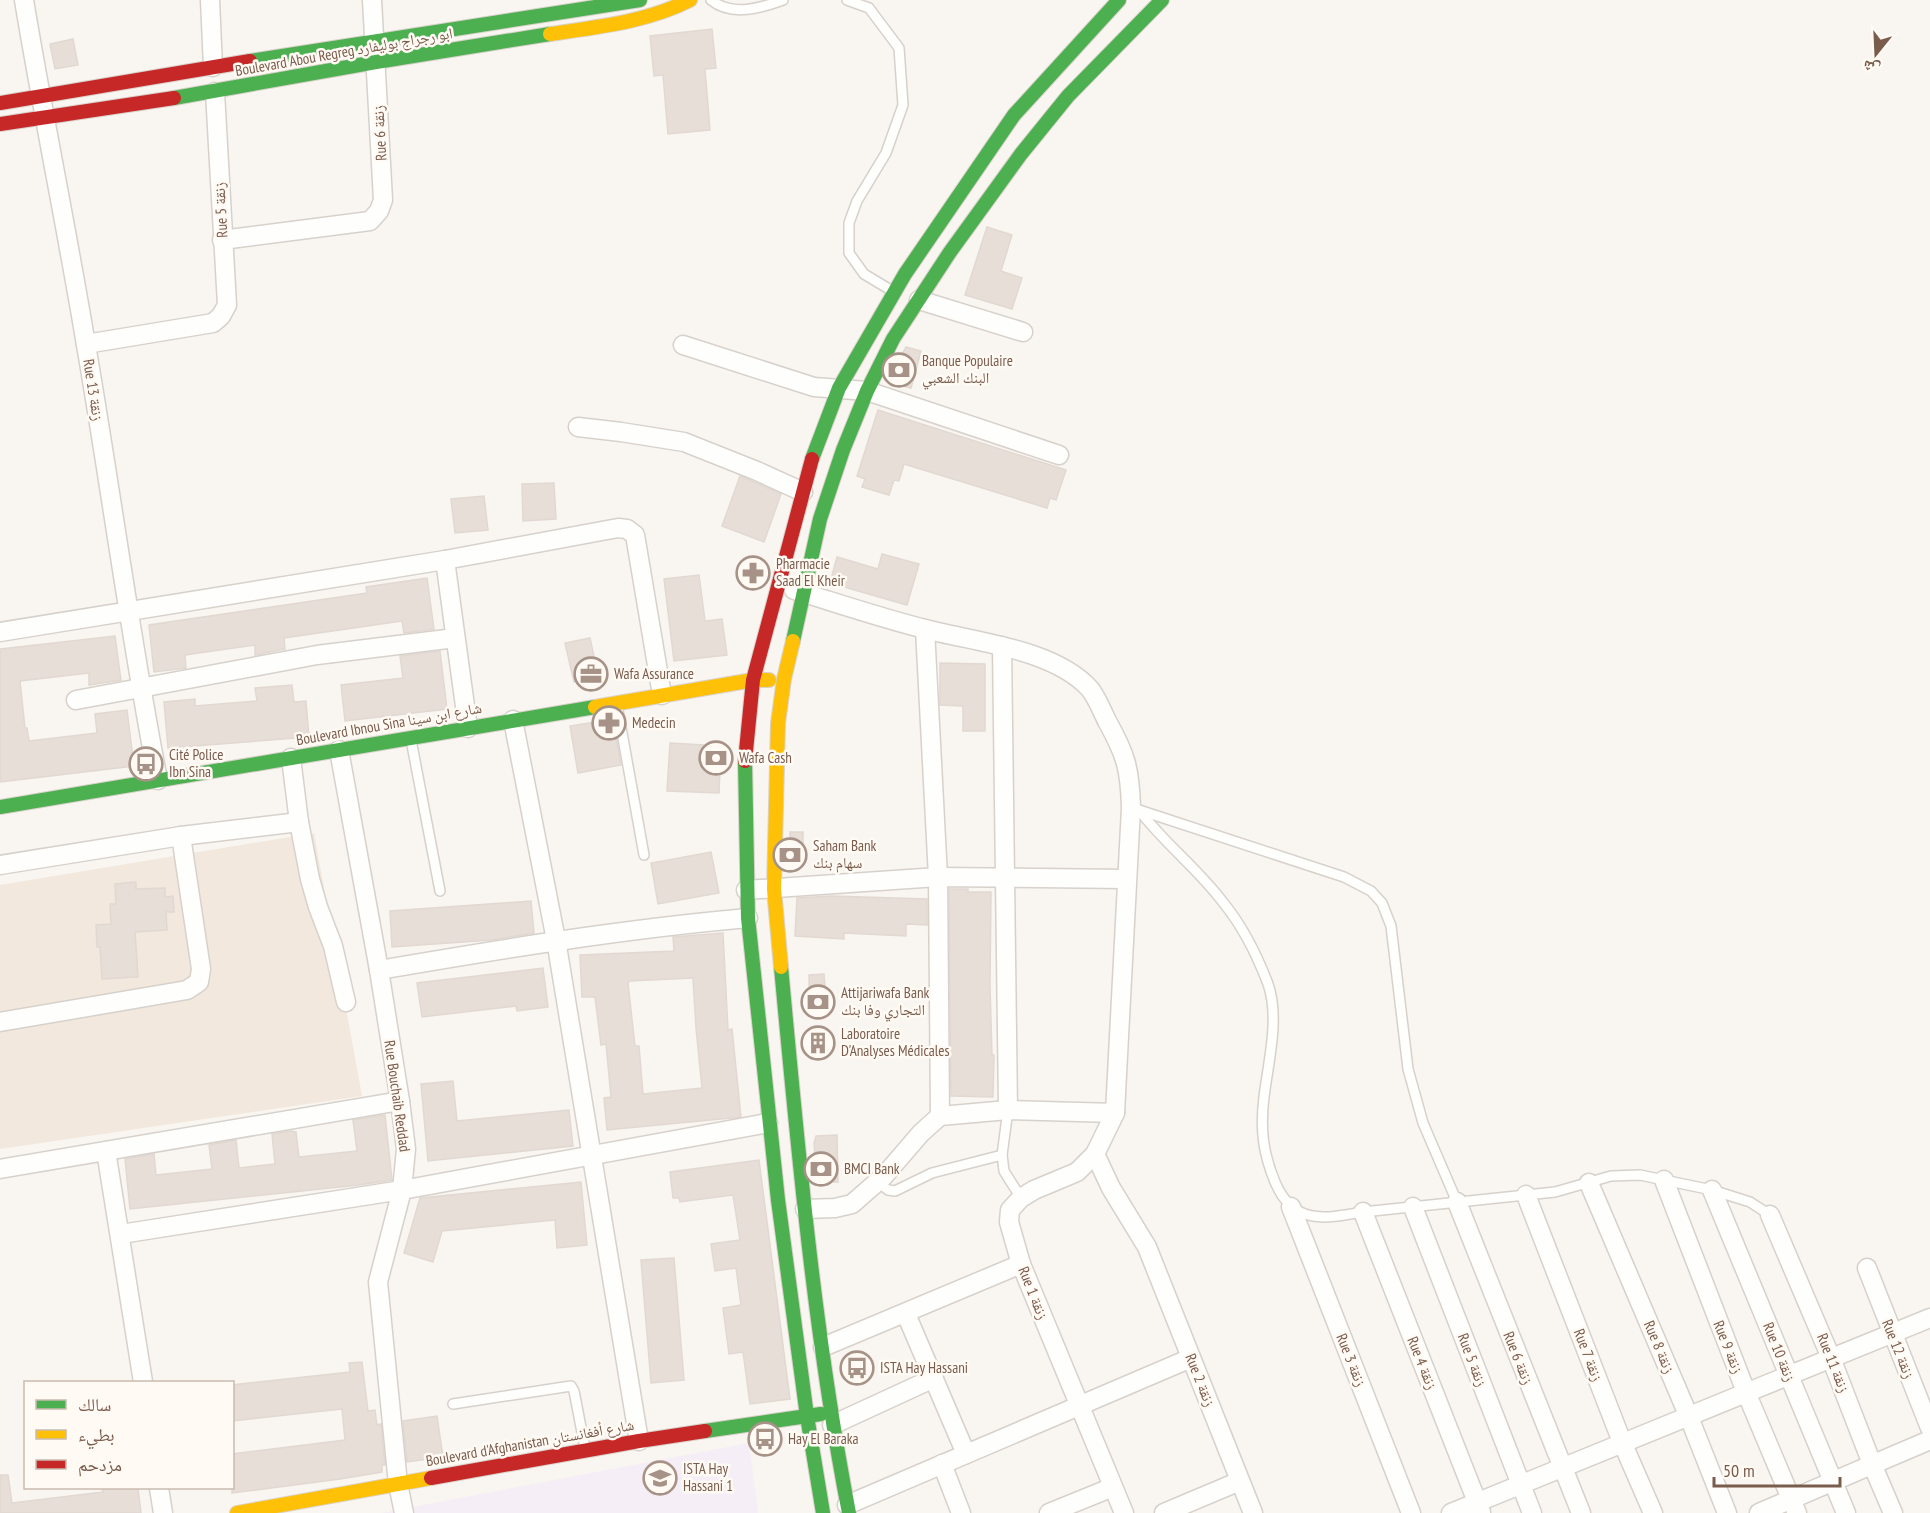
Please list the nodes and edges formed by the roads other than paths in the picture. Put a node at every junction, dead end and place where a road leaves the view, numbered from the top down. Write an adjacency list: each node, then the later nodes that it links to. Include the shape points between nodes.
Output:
1 (24, 0): 15 (street, Rue 13 زنقة)
2 (210, 0): 13 (street)
3 (372, 0): 11 (street, Rue 6 زنقة)
4 (640, 0): 11 (main road, Boulevard Abou Regreg ابو رجراج بوليفارد)
5 (690, 0): 12 (main road, Boulevard Abou Regreg ابو رجراج بوليفارد, via 621,23)
6 (711, 0): 7 (lane, via 730,9 759,9)
7 (783, 0)
8 (847, 0): 20 (lane, via 869,8 899,48 903,105 886,153 857,201 849,223 849,253 864,274)
9 (1119, 0): 20 (main road, via 1014,115)
10 (1157, 2): 21 (main road, via 1068,96 1028,146)
11 (374, 42): 12 (street, Rue 6 زنقة); 13 (main road, Boulevard Abou Regreg ابو رجراج بوليفارد)
12 (376, 62): 14 (main road, Boulevard Abou Regreg ابو رجراج بوليفارد); 19 (street, Rue 6 زنقة, via 383,200 379,211 370,221)
13 (213, 67): 15 (main road, Boulevard Abou Regreg ابو رجراج بوليفارد)
14 (215, 92): 17 (main road, Boulevard Abou Regreg ابو رجراج بوليفارد); 19 (street, Rue 5 زنقة)
15 (40, 96): 16 (main road, Boulevard Abou Regreg ابو رجراج بوليفارد); 17 (street, Rue 13 زنقة)
16 (0, 103)
17 (43, 117): 18 (main road, Boulevard Abou Regreg ابو رجراج بوليفارد); 23 (street, Rue 13 زنقة)
18 (0, 124)
19 (222, 240): 23 (street, Rue 5 زنقة, via 227,305 213,323)
20 (894, 292): 25 (main road)
21 (919, 300): 22 (street); 26 (main road, via 893,339)
22 (1023, 332)
23 (86, 344): 33 (street, Rue 13 زنقة)
24 (683, 345): 25 (street, via 814,387)
25 (839, 388): 26 (street); 29 (main road)
26 (867, 391): 28 (street); 32 (main road, via 820,519)
27 (578, 428): 29 (street, via 684,442)
28 (1059, 454)
29 (803, 492): 31 (main road)
30 (445, 560): 33 (street); 36 (street); 41 (street, via 627,529 634,535)
31 (777, 585): 32 (street); 39 (main road)
32 (803, 593): 34 (street); 38 (main road)
33 (127, 610): 35 (street); 40 (street, Rue 13 زنقة)
34 (925, 629): 37 (street); 56 (street)
35 (0, 632)
36 (454, 638): 40 (street, via 317,654); 45 (street)
37 (1002, 646): 51 (street, via 1053,664 1091,690 1122,749); 57 (street)
38 (784, 679): 39 (main road, Boulevard Ibnou Sina شارع ابن سينا); 59 (main road, via 778,723)
39 (753, 680): 41 (main road, Boulevard Ibnou Sina شارع ابن سينا); 60 (main road, via 745,751)
40 (140, 687): 42 (street); 49 (street, Rue 13 زنقة)
41 (662, 695): 43 (main road, Boulevard Ibnou Sina شارع ابن سينا)
42 (76, 700)
43 (616, 703): 44 (main road, Boulevard Ibnou Sina شارع ابن سينا); 54 (lane)
44 (513, 720): 45 (main road, Boulevard Ibnou Sina شارع ابن سينا); 63 (street)
45 (468, 728): 46 (main road, Boulevard Ibnou Sina شارع ابن سينا)
46 (411, 737): 47 (main road, Boulevard Ibnou Sina شارع ابن سينا); 61 (lane)
47 (339, 750): 48 (main road, Boulevard Ibnou Sina شارع ابن سينا); 64 (street, Rue Bouchaib Reddad)
48 (291, 758): 49 (main road, Boulevard Ibnou Sina شارع ابن سينا); 52 (street)
49 (158, 780): 50 (main road, Boulevard Ibnou Sina شارع ابن سينا)
50 (0, 807)
51 (1135, 809): 58 (street); 84 (lane, via 1344,878 1371,891 1382,903 1390,926 1408,1069 1423,1123); 85 (lane, via 1221,898 1238,922 1269,988 1272,1024 1262,1129 1265,1155 1280,1193)
52 (299, 822): 53 (street); 65 (street, via 310,879 333,946)
53 (181, 836): 55 (street); 66 (street, via 201,969 199,982 187,990)
54 (644, 855)
55 (0, 865)
56 (938, 877): 57 (street); 59 (street); 70 (street)
57 (1006, 879): 58 (street); 68 (street)
58 (1126, 879): 69 (street)
59 (774, 889): 60 (street); 87 (main road)
60 (746, 890): 62 (main road)
61 (440, 891)
62 (748, 918): 63 (street); 71 (main road)
63 (556, 940): 64 (street); 74 (street)
64 (379, 970): 67 (street, Rue Bouchaib Reddad)
65 (346, 1002)
66 (0, 1022)
67 (400, 1101): 72 (street); 80 (street, Rue Bouchaib Reddad, via 406,1149)
68 (1008, 1110): 69 (street); 70 (street); 75 (lane)
69 (1115, 1113): 73 (street)
70 (940, 1116): 78 (street)
71 (768, 1123): 74 (street); 105 (main road)
72 (106, 1151): 76 (street); 90 (street)
73 (1095, 1154): 83 (street, via 1077,1172); 97 (street, Rue 2 زنقة, via 1147,1247)
74 (590, 1155): 80 (street); 110 (street)
75 (1002, 1155): 78 (lane, via 932,1173 895,1191); 83 (lane, via 1004,1171)
76 (0, 1169)
77 (1664, 1180): 79 (lane, via 1640,1175 1611,1176); 81 (lane); 102 (street, Rue 9 زنقة)
78 (878, 1182): 87 (street, via 852,1204)
79 (1589, 1183): 82 (lane); 106 (street, Rue 8 زنقة)
80 (402, 1190): 90 (street); 119 (street, Rue Bouchaib Reddad, via 378,1282)
81 (1712, 1190): 89 (lane, via 1750,1202); 99 (street, Rue 10 زنقة)
82 (1526, 1195): 84 (lane); 111 (street, Rue 7 زنقة)
83 (1021, 1198): 91 (street, Rue 1 زنقة, via 1010,1210 1009,1222)
84 (1457, 1202): 86 (lane); 116 (street, Rue 6 زنقة)
85 (1291, 1207): 88 (lane, via 1301,1214 1318,1217); 135 (street, Rue 3 زنقة)
86 (1413, 1207): 88 (lane); 120 (street, Rue 5 زنقة)
87 (805, 1209): 96 (main road)
88 (1363, 1212): 124 (street, Rue 4 زنقة)
89 (1770, 1215): 98 (street, Rue 11 زنقة)
90 (121, 1234): 101 (street)
91 (1021, 1264): 93 (street); 104 (street, Rue 1 زنقة)
92 (1867, 1269): 95 (street, Rue 12 زنقة)
93 (906, 1314): 96 (street); 100 (street)
94 (1930, 1318): 95 (street)
95 (1892, 1334): 98 (street); 108 (street, Rue 12 زنقة)
96 (823, 1347): 107 (main road)
97 (1191, 1358): 104 (street); 117 (street, Rue 2 زنقة)
98 (1831, 1358): 99 (street); 115 (street, Rue 11 زنقة)
99 (1789, 1374): 102 (street); 118 (street, Rue 10 زنقة)
100 (934, 1378): 107 (street); 113 (street)
101 (143, 1381)
102 (1746, 1392): 106 (street); 123 (street, Rue 9 زنقة)
103 (453, 1404): 112 (lane, via 571,1386)
104 (1079, 1407): 113 (street); 121 (street, Rue 1 زنقة)
105 (807, 1416): 107 (main road, Boulevard d'Afghanistan شارع أفغانستان); 110 (main road, Boulevard d'Afghanistan شارع أفغانستان); 129 (main road)
106 (1689, 1417): 111 (street); 140 (street, Rue 8 زنقة)
107 (831, 1419): 125 (main road)
108 (1930, 1428)
109 (1930, 1440): 115 (street)
110 (639, 1441): 112 (main road, Boulevard d'Afghanistan شارع أفغانستان)
111 (1622, 1442): 116 (street); 139 (street, Rue 7 زنقة)
112 (585, 1450): 119 (main road, Boulevard d'Afghanistan شارع أفغانستان)
113 (966, 1454): 114 (street)
114 (942, 1464): 125 (street); 130 (street)
115 (1872, 1464): 118 (street); 143 (street, Rue 11 زنقة)
116 (1562, 1467): 120 (street); 138 (street, Rue 6 زنقة)
117 (1240, 1481): 133 (street); 134 (street, Rue 2 زنقة)
118 (1833, 1481): 123 (street); 142 (street, Rue 10 زنقة)
119 (398, 1484): 127 (main road, Boulevard d'Afghanistan شارع أفغانستان); 128 (street, Rue Bouchaib Reddad)
120 (1521, 1485): 124 (street); 137 (street, Rue 5 زنقة)
121 (1113, 1487): 131 (street); 132 (street, Rue 1 زنقة)
122 (159, 1489): 126 (street)
123 (1794, 1506): 141 (street)
124 (1480, 1508): 136 (street)
125 (848, 1509)
126 (163, 1513)
127 (237, 1513)
128 (404, 1513)
129 (823, 1513)
130 (961, 1513)
131 (1049, 1513)
132 (1124, 1513)
133 (1164, 1513)
134 (1253, 1513)
135 (1412, 1513)
136 (1451, 1513)
137 (1532, 1513)
138 (1581, 1513)
139 (1653, 1513)
140 (1726, 1513)
141 (1759, 1513)
142 (1846, 1513)
143 (1893, 1513)

